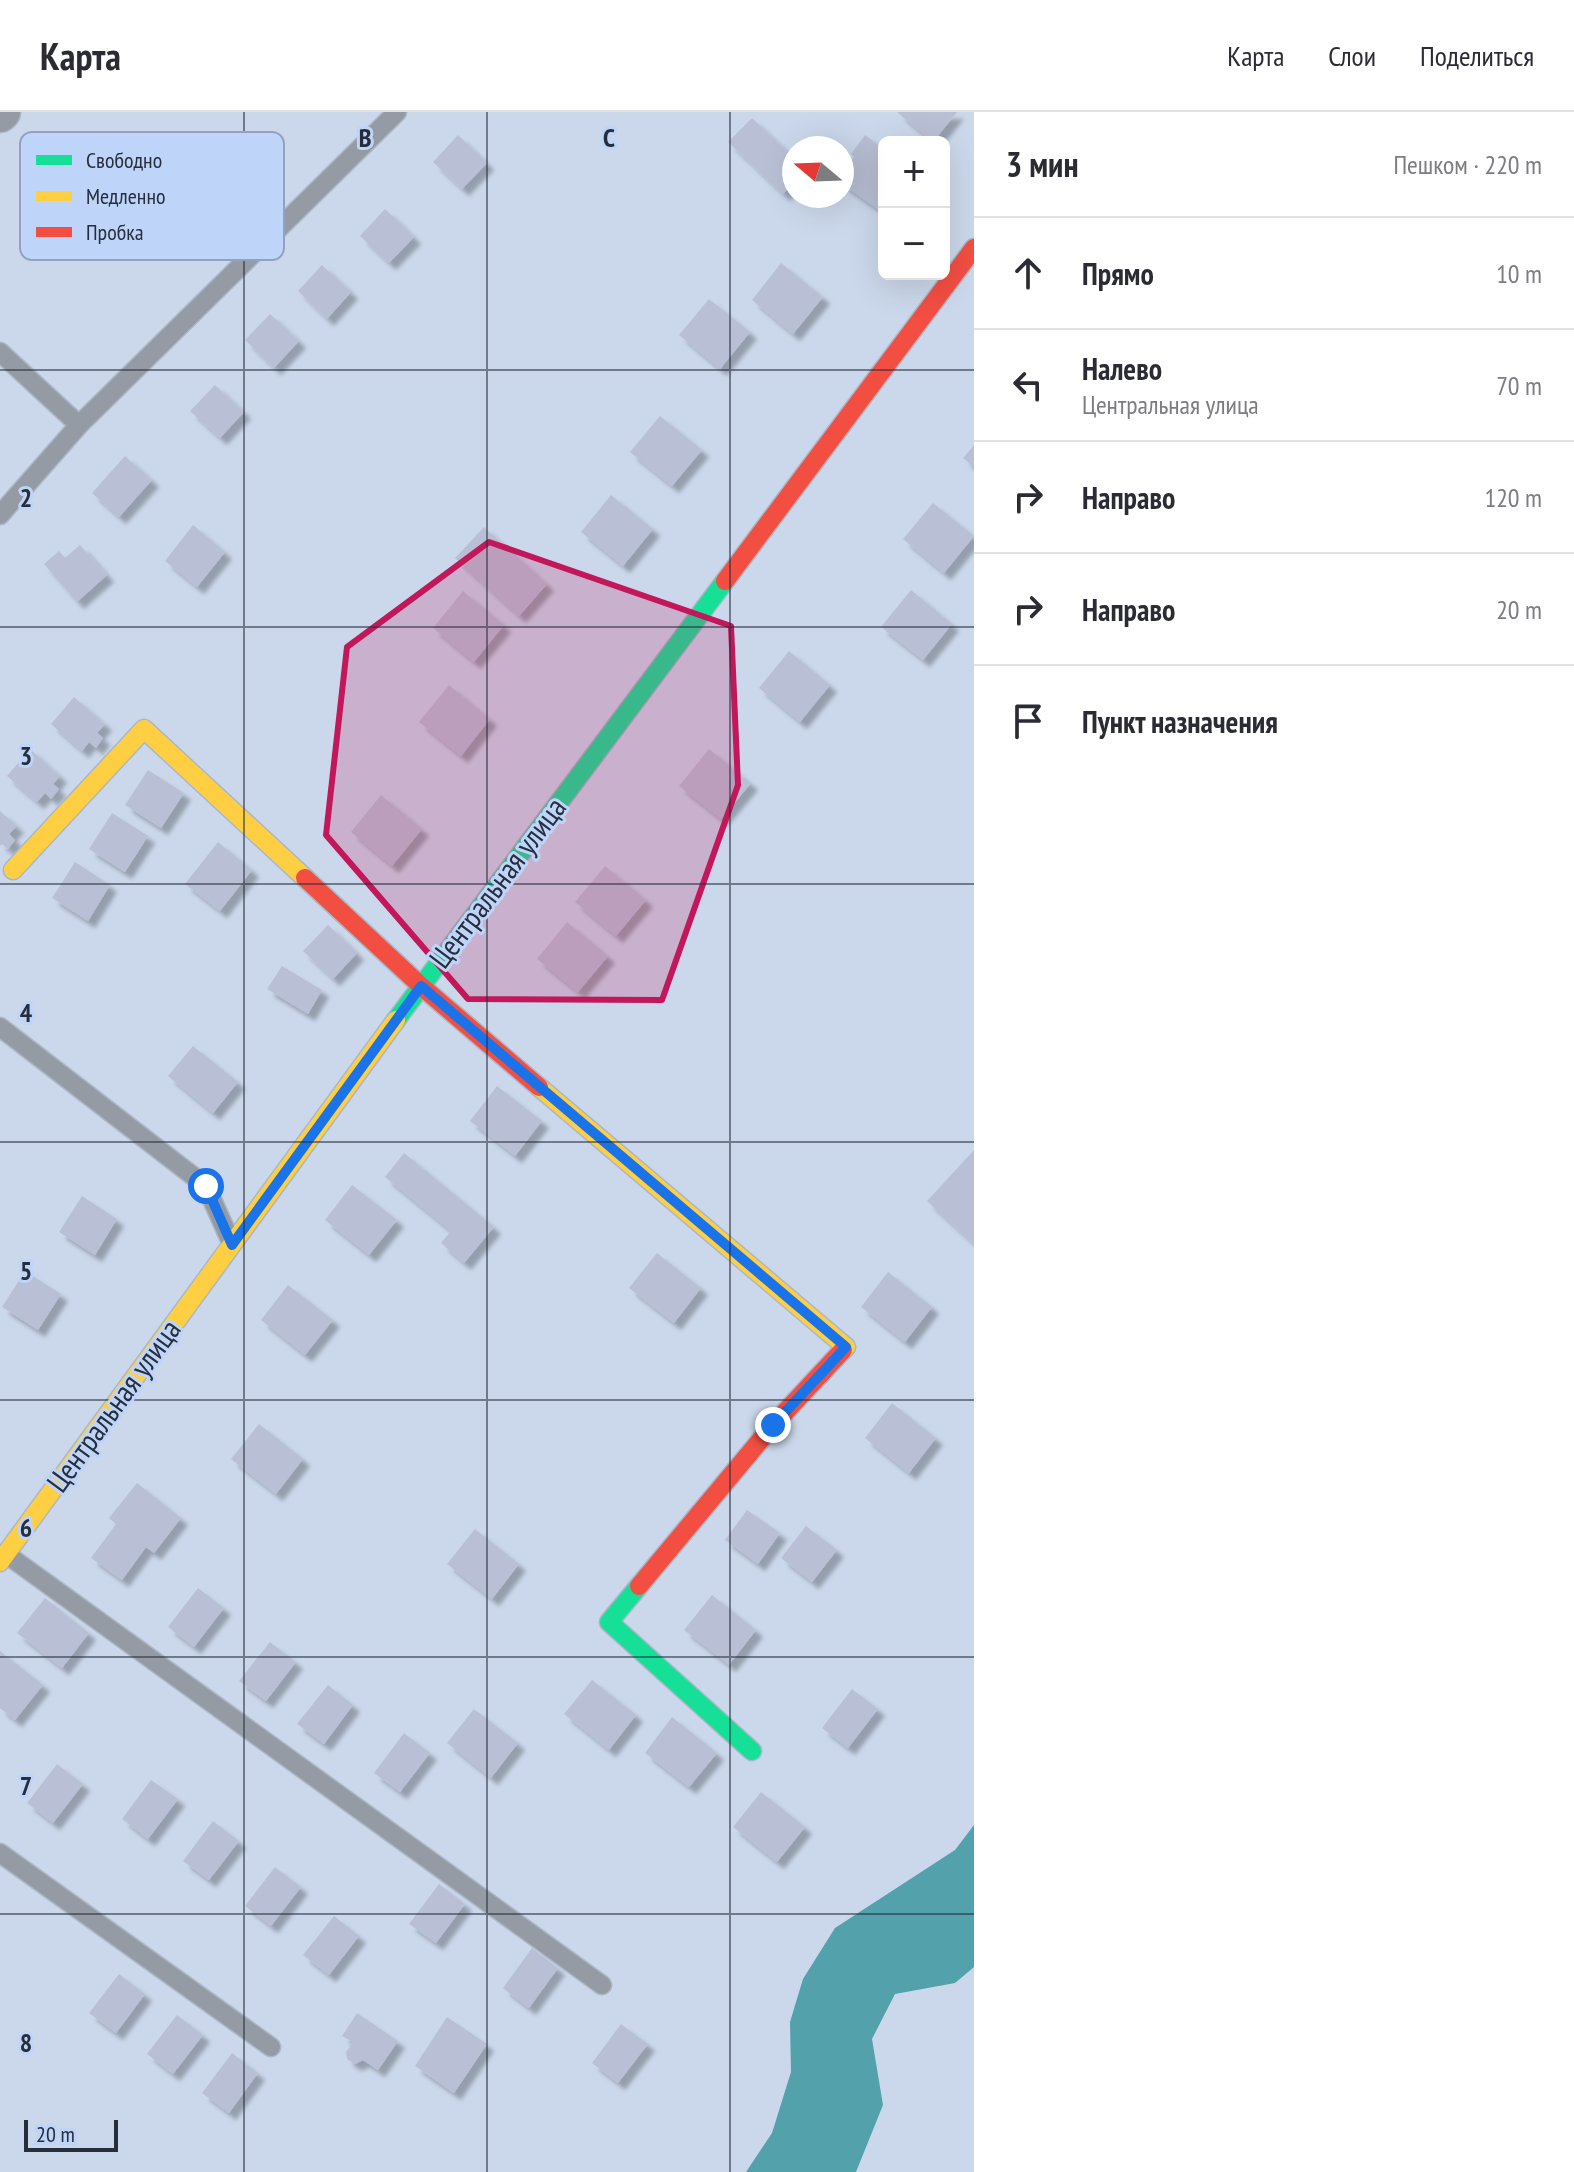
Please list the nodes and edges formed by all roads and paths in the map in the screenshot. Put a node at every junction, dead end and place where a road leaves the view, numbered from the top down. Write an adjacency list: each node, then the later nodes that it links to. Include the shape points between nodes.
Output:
1 (397, 112): 2 (lane)
2 (284, 223)
3 (974, 248): 9 (street, Центральная улица)
4 (247, 260): 6 (lane)
5 (0, 352): 6 (lane)
6 (79, 425): 7 (lane)
7 (0, 515)
8 (13, 870): 9 (street, via 144,729)
9 (421, 986): 11 (street, Центральная улица); 13 (street, via 846,1347 773,1425 609,1622)
10 (0, 1027): 11 (lane, via 206,1186)
11 (232, 1245): 12 (street, Центральная улица)
12 (3, 1558): 15 (lane)
13 (752, 1751)
14 (0, 1853): 16 (lane)
15 (602, 1985)
16 (271, 2047)

